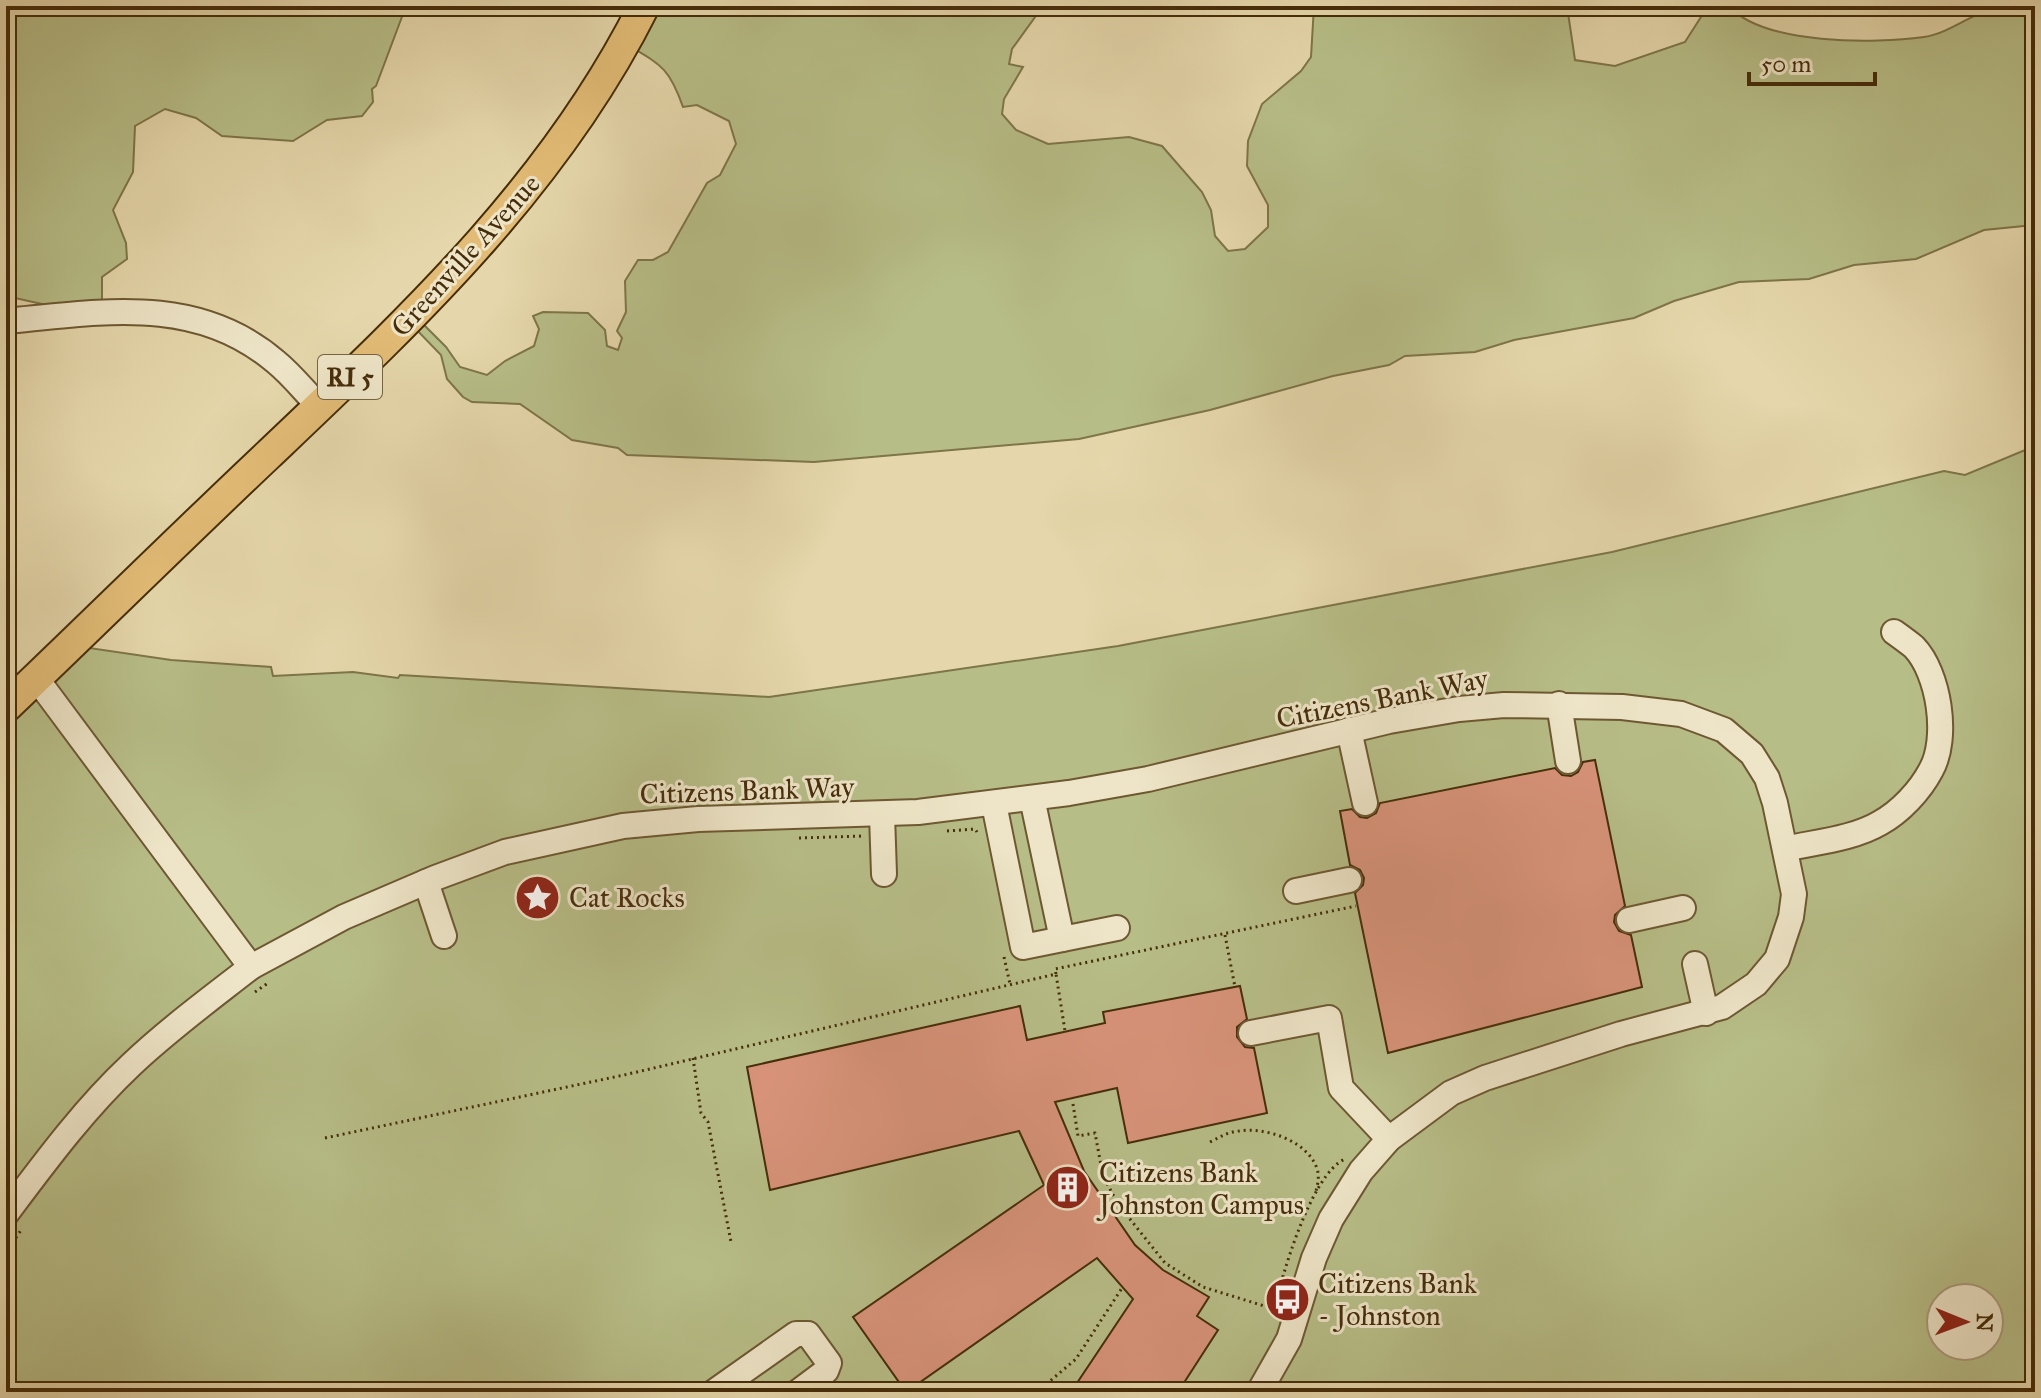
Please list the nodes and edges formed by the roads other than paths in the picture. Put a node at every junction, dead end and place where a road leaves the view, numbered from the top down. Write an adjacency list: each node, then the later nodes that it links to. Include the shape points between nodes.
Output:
1 (644, 6): 3 (main road, Greenville Avenue / RI 5, via 559,148 505,216 389,341)
2 (6, 321): 3 (street, via 108,312 176,314 204,321 248,341 277,362)
3 (319, 406): 5 (main road, Greenville Avenue / RI 5)
4 (1894, 632): 14 (street, via 1915,648 1937,695 1941,728 1933,769 1908,802 1880,823)
5 (36, 678): 7 (main road, Greenville Avenue / RI 5); 25 (street)
6 (1559, 704): 8 (street, Citizens Bank Way, via 1459,709); 9 (street); 14 (street, Citizens Bank Way, via 1681,714 1724,730 1752,754 1767,778)
7 (6, 707)
8 (1349, 730): 10 (street, Citizens Bank Way, via 1148,779); 11 (street)
9 (1568, 761)
10 (1032, 798): 12 (street, Citizens Bank Way); 23 (street)
11 (1365, 803)
12 (994, 804): 13 (street, Citizens Bank Way); 23 (street, via 1023,947)
13 (882, 825): 15 (street); 17 (street, Citizens Bank Way, via 698,819 623,826 505,852)
14 (1785, 849): 26 (street, Citizens Bank Way, via 1794,894 1777,959 1756,984)
15 (884, 874)
16 (1349, 880): 18 (street)
17 (426, 882): 22 (street); 25 (street, Citizens Bank Way, via 344,917)
18 (1296, 891)
19 (1683, 908): 20 (street)
20 (1629, 920)
21 (1117, 928): 23 (street)
22 (444, 936)
23 (1072, 937)
24 (1695, 964): 26 (street)
25 (251, 967): 29 (street, Citizens Bank Way, via 130,1065 79,1119)
26 (1706, 1013): 28 (street, Citizens Bank Way, via 1485,1078 1451,1093)
27 (1251, 1033): 28 (street, via 1329,1018 1341,1088)
28 (1389, 1139): 32 (street, Citizens Bank Way, via 1331,1219 1286,1312 1277,1363)
29 (14, 1221)
30 (714, 1392): 31 (street, via 796,1334 808,1334 829,1363)
31 (798, 1392)
32 (1259, 1392)

